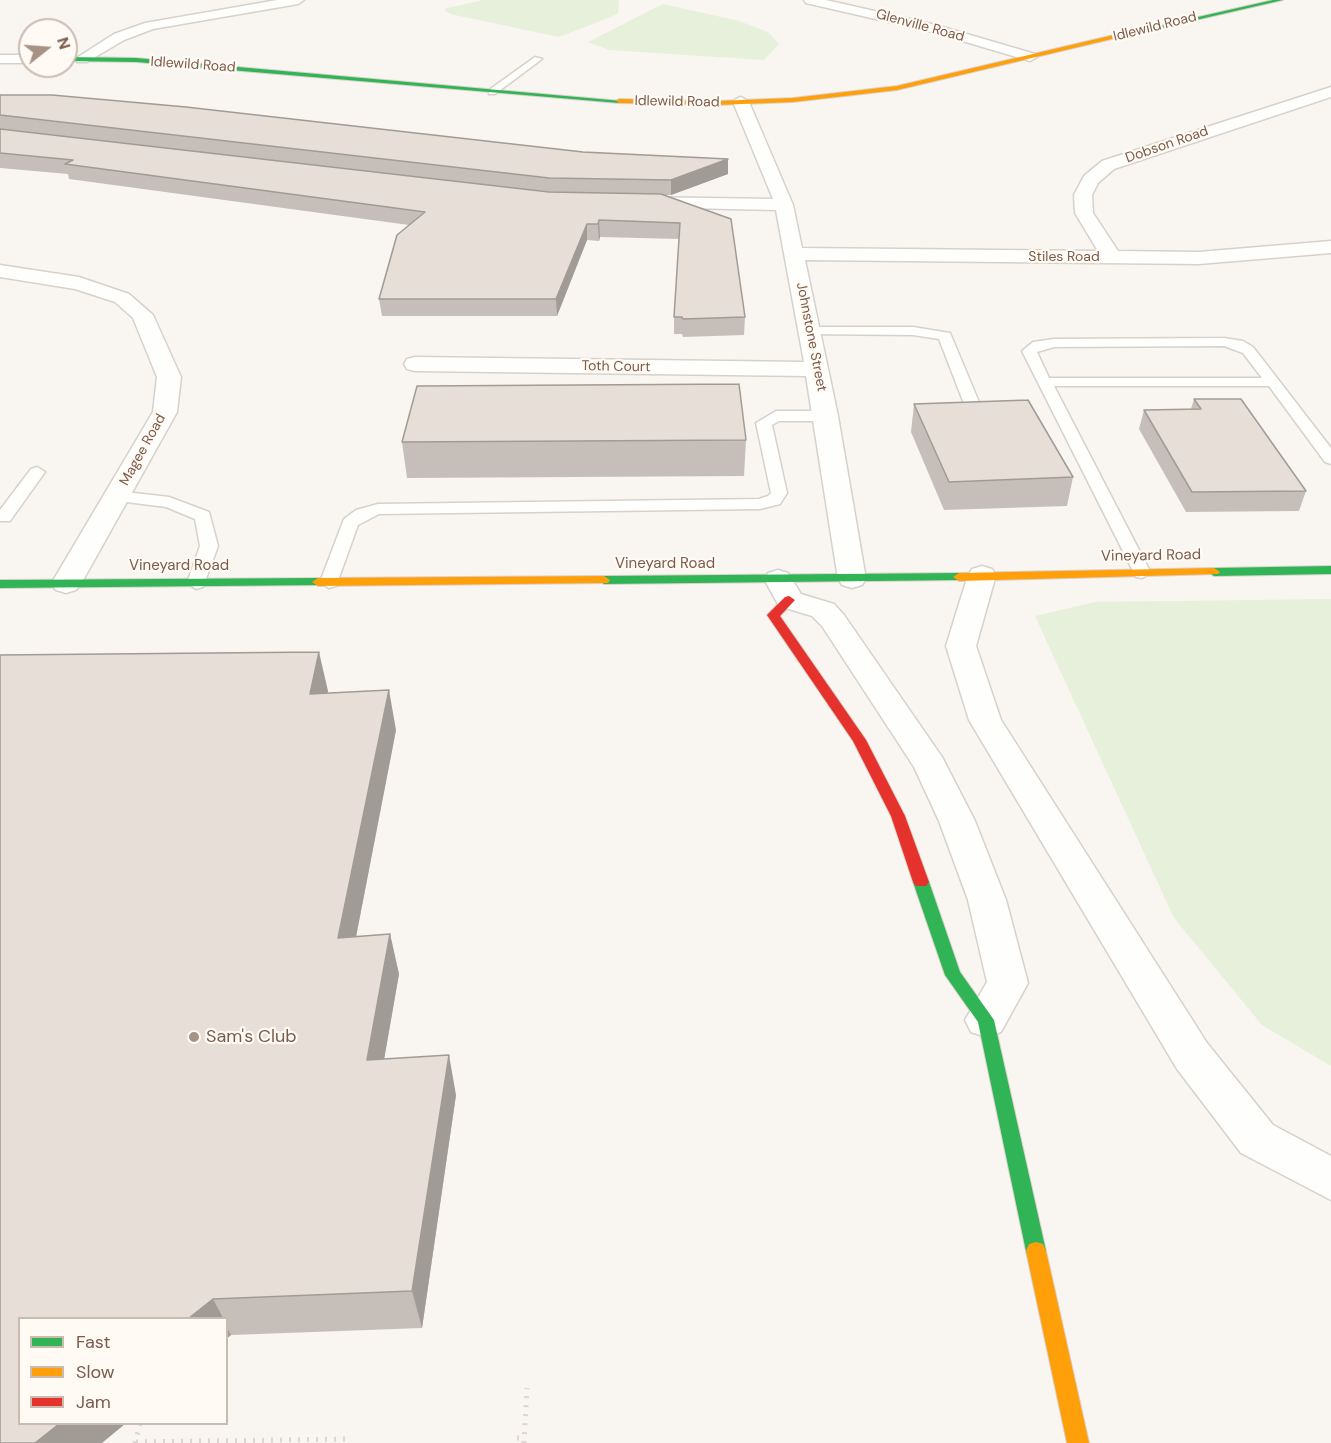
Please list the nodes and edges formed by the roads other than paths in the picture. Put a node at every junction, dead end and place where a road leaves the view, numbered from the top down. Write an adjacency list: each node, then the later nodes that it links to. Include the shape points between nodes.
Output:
1 (298, 0): 8 (street, via 150,26 119,37)
2 (810, 0): 4 (street, Glenville Road, via 936,29)
3 (1280, 0): 4 (street, Idlewild Road)
4 (1030, 57): 12 (street, Idlewild Road, via 875,92)
5 (0, 59): 6 (street)
6 (18, 59)
7 (78, 59): 8 (street, Idlewild Road)
8 (82, 59): 10 (street, Idlewild Road, via 227,67)
9 (538, 59): 10 (lane)
10 (492, 92): 12 (street, Idlewild Road, via 610,101)
11 (1331, 92): 17 (street, Dobson Road, via 1108,165 1090,180 1083,195 1084,213)
12 (741, 102): 14 (street, Johnstone Street)
13 (620, 202): 14 (street)
14 (784, 205): 16 (street, Johnstone Street)
15 (1331, 247): 17 (street, Stiles Road, via 1210,257)
16 (796, 254): 17 (street, Stiles Road); 19 (street, Johnstone Street)
17 (1112, 257)
18 (0, 271): 28 (street, Magee Road, via 79,283 122,298 142,315 169,377 165,412)
19 (810, 331): 21 (street, Johnstone Street); 24 (lane, via 914,331 945,336)
20 (415, 364): 21 (street, Toth Court)
21 (817, 369): 25 (street, Johnstone Street)
22 (1044, 382): 23 (lane); 23 (lane, via 1029,351 1038,345 1212,342 1238,344 1248,350); 31 (lane)
23 (1273, 382): 26 (lane)
24 (976, 414)
25 (826, 416): 33 (street, Johnstone Street); 34 (lane, via 776,416 764,423 779,493 774,500 760,504 378,508 350,523)
26 (1331, 459)
27 (37, 472): 29 (lane, via 4,517)
28 (117, 496): 35 (lane, via 169,502 203,516 209,546); 37 (street, Magee Road)
29 (0, 516)
30 (1331, 570): 31 (street, Vineyard Road)
31 (1142, 573): 32 (street, Vineyard Road)
32 (982, 575): 33 (street, Vineyard Road); 40 (street, via 961,646 985,720 1192,1056 1257,1139)
33 (852, 579): 38 (street, Vineyard Road)
34 (328, 582): 35 (street, Vineyard Road); 38 (street, Vineyard Road)
35 (196, 583): 37 (street, Vineyard Road)
36 (0, 584): 37 (street, Vineyard Road)
37 (66, 584)
38 (784, 590): 39 (street, via 773,615 859,740 898,816 953,975); 39 (street, via 823,610 833,621 930,765 957,821 987,900 1008,983)
39 (986, 1020): 41 (street)
40 (1331, 1179)
41 (1078, 1443)

